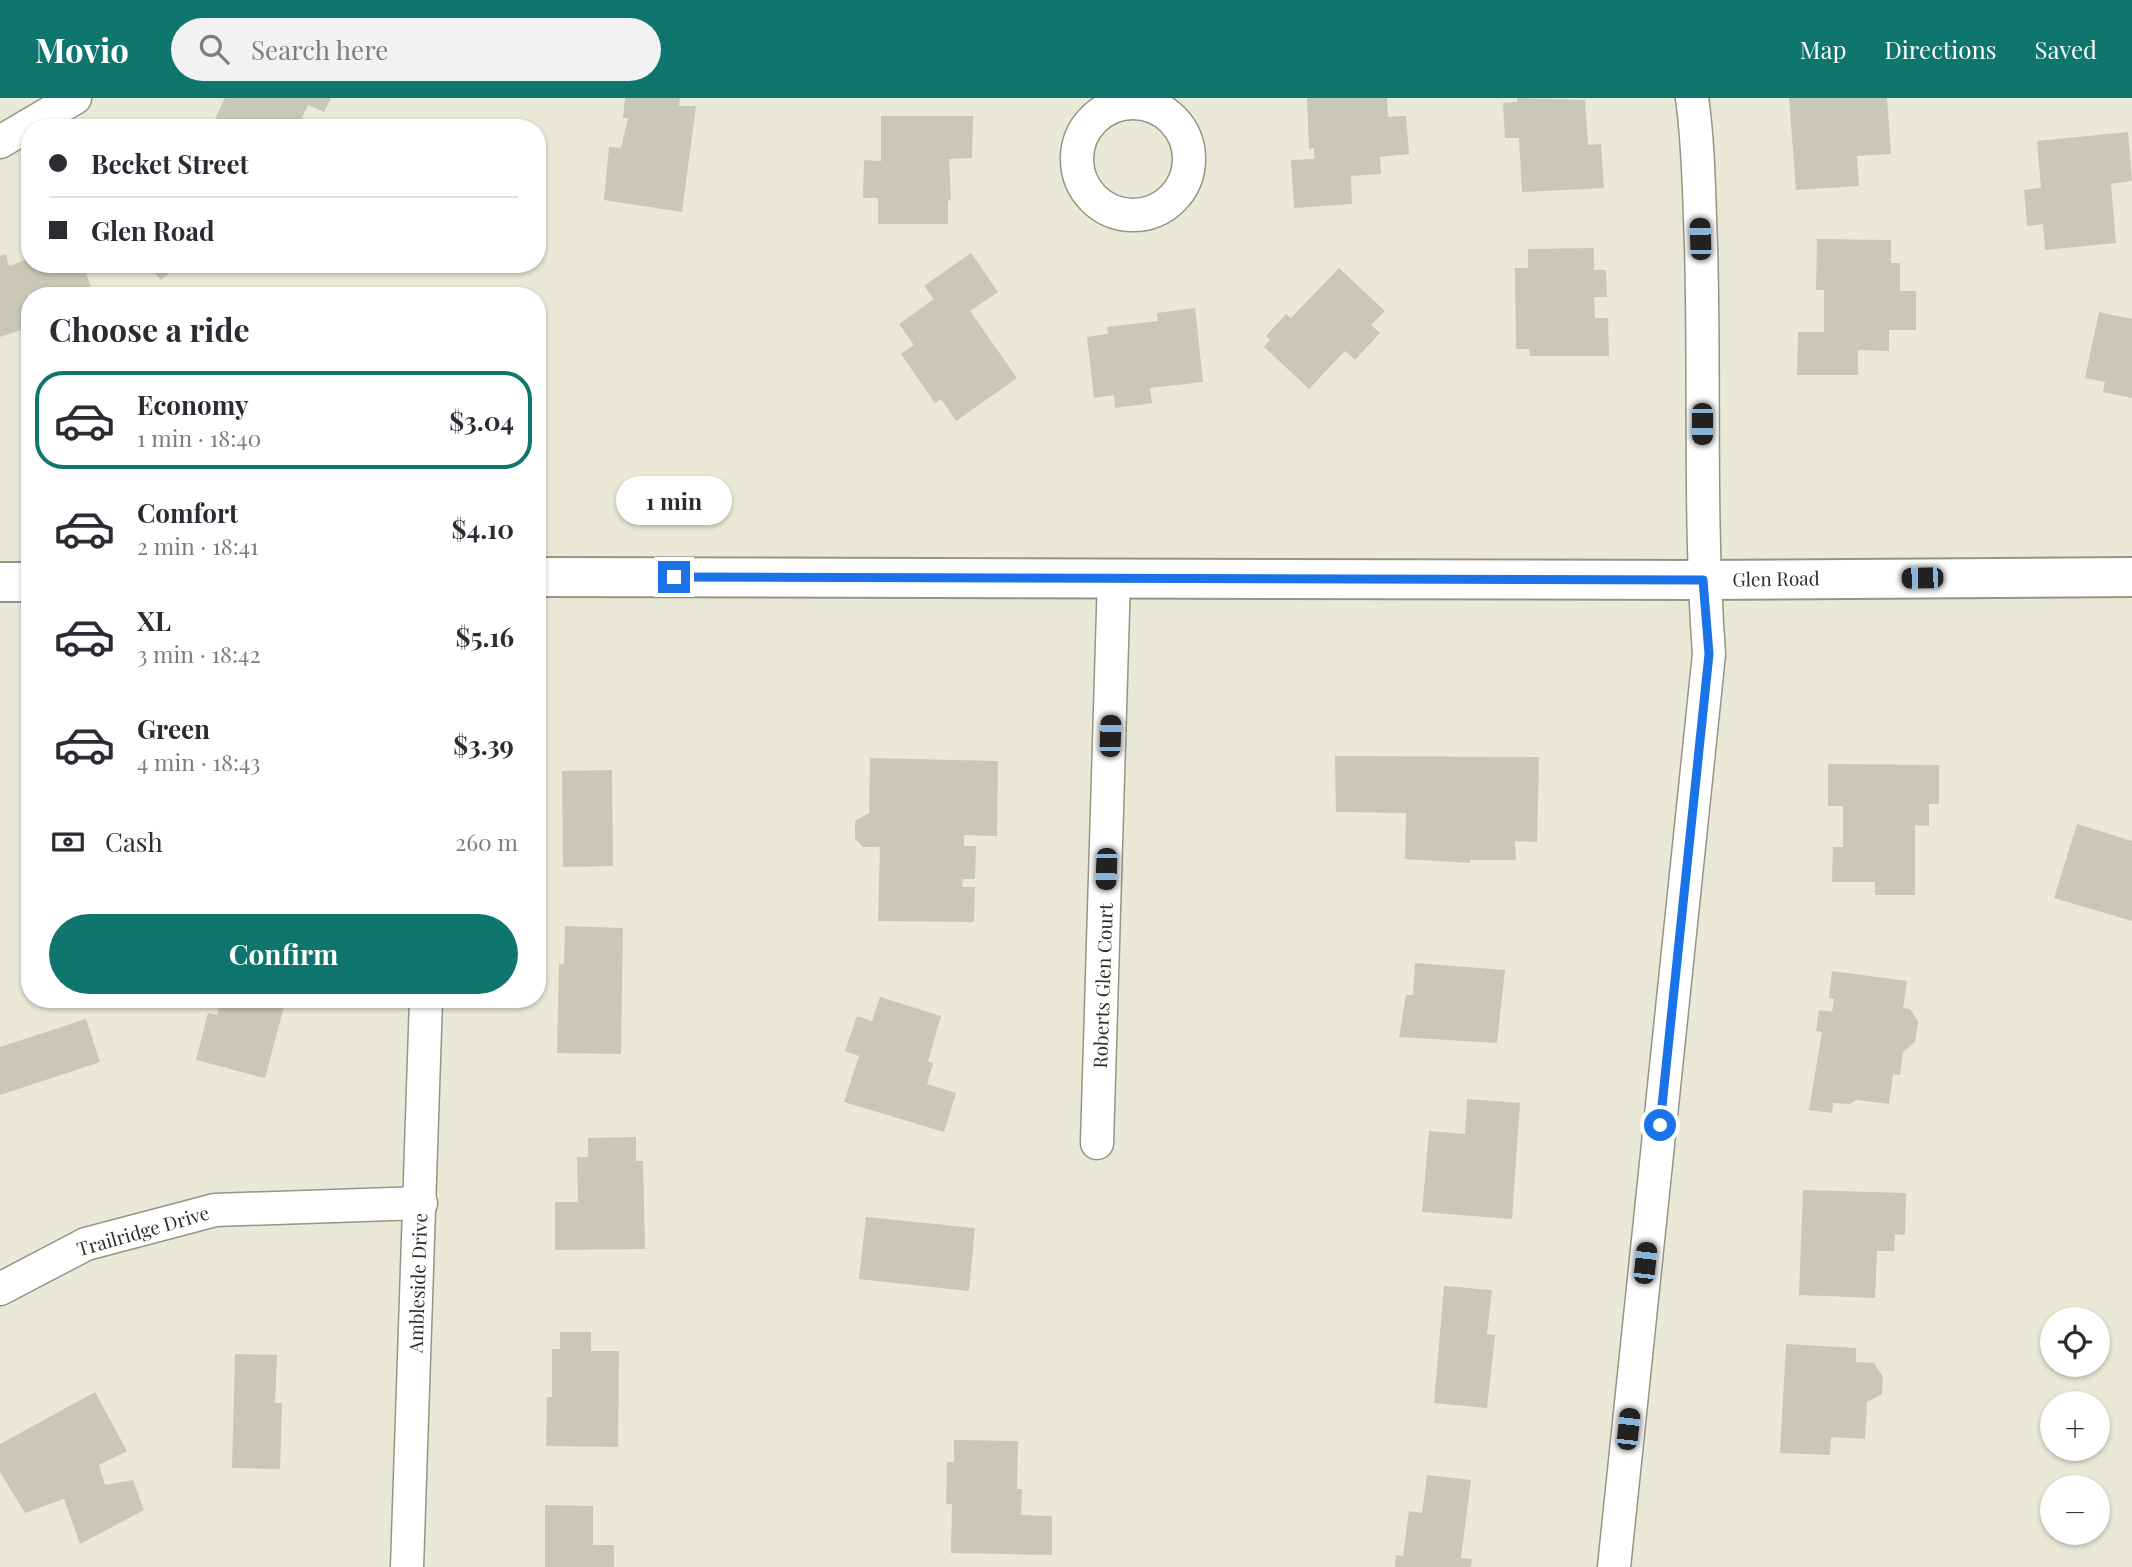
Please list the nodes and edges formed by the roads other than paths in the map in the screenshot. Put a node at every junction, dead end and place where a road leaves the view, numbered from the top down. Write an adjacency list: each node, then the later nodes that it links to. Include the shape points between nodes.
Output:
1 (75, 98): 3 (street)
2 (1692, 98): 9 (street, via 1702,293)
3 (39, 119)
4 (21, 130): 5 (street)
5 (0, 142)
6 (546, 577): 7 (main road, Glen Road)
7 (1114, 577): 9 (main road, Glen Road); 13 (street, Roberts Glen Court)
8 (2132, 577): 9 (main road, Glen Road)
9 (1703, 580): 17 (street, via 1709,654)
10 (0, 582): 11 (main road)
11 (21, 582)
12 (426, 1008): 14 (street, Ambleside Drive)
13 (1097, 1143)
14 (421, 1203): 15 (street, Trailridge Drive, via 215,1210 86,1244); 16 (street, Ambleside Drive)
15 (0, 1289)
16 (407, 1567)
17 (1614, 1567)

